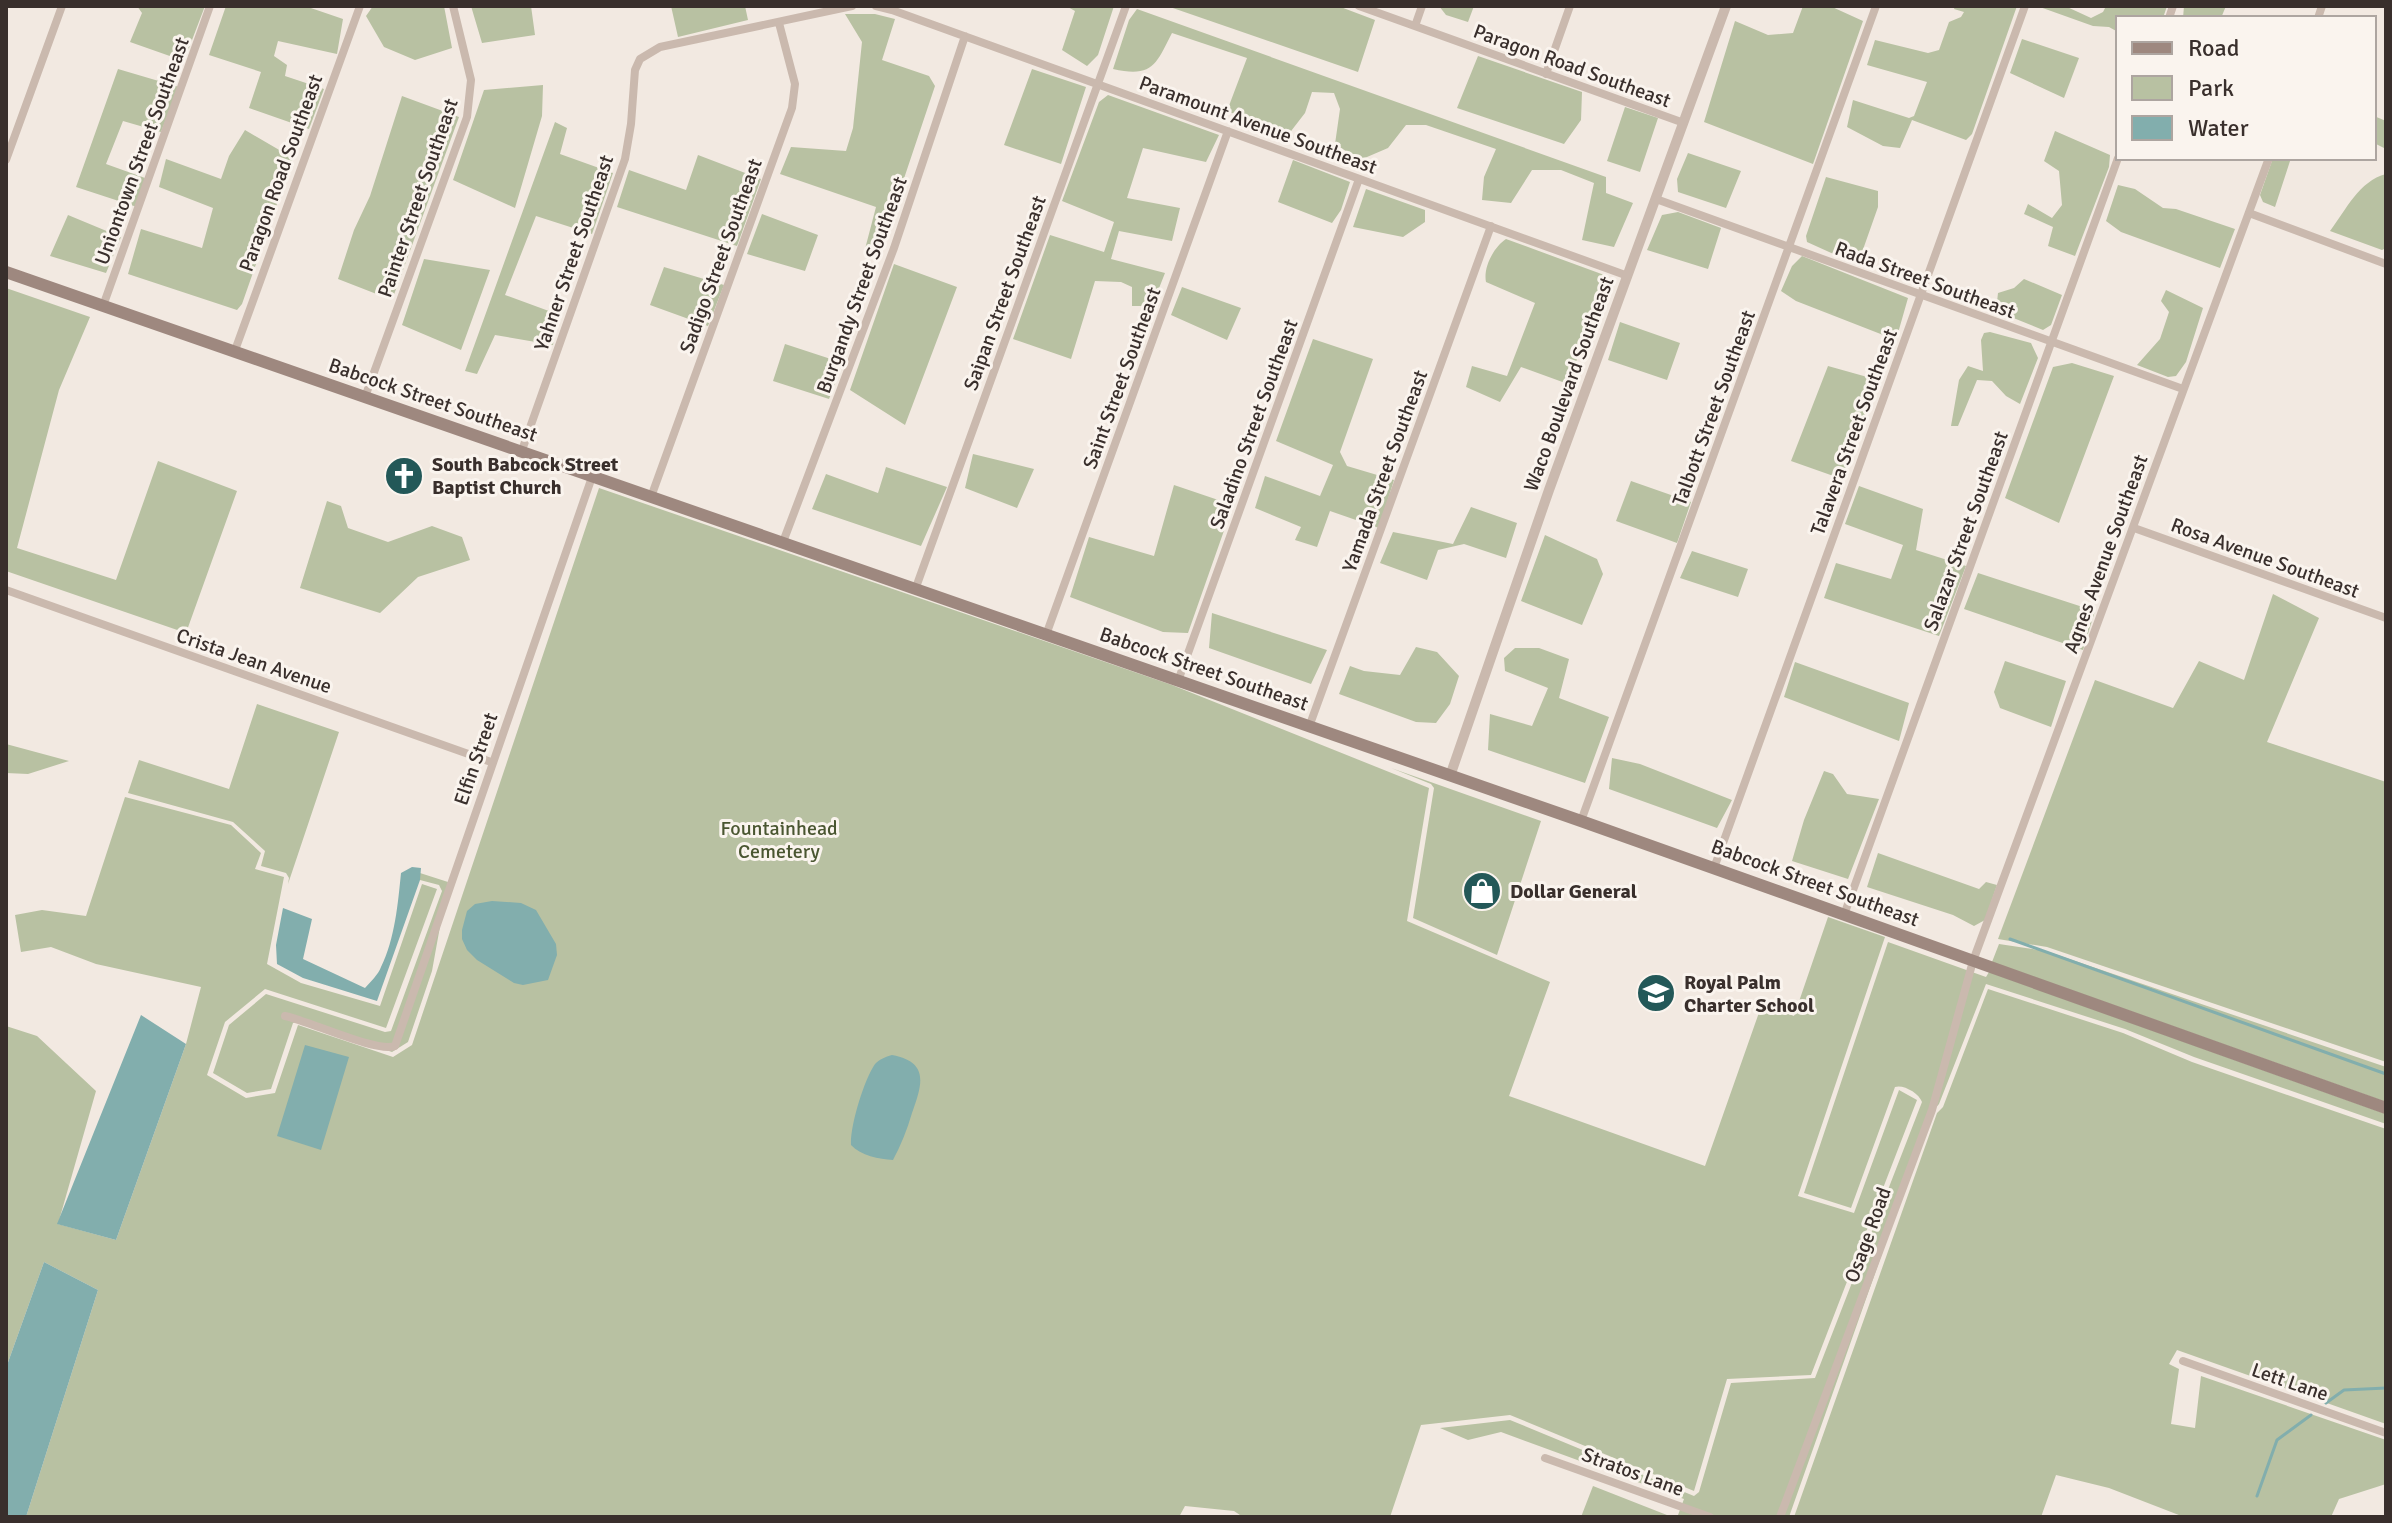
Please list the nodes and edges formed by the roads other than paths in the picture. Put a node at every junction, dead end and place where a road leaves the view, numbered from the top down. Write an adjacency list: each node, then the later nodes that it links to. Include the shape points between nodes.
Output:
1 (62, 6): 21 (street)
2 (210, 6): 33 (street, Uniontown Street Southeast)
3 (360, 6): 35 (street, Paragon Road Southeast)
4 (453, 6): 37 (street, Painter Street Southeast, via 471,80 467,117)
5 (852, 6): 14 (street)
6 (876, 6): 16 (street, Paramount Avenue Southeast)
7 (1126, 6): 18 (street, Saipan Street Southeast)
8 (1359, 6): 15 (street, Paragon Road Southeast)
9 (1422, 6): 15 (street)
10 (1570, 6): 17 (street)
11 (1726, 6): 19 (street, Waco Boulevard Southeast)
12 (1876, 6): 28 (street, Talbott Street Southeast)
13 (2025, 6): 32 (street, Talavera Street Southeast)
14 (779, 23): 38 (street, Yahner Street Southeast, via 660,47 640,59 625,159); 40 (street, Sadigo Street Southeast, via 795,84 792,108)
15 (1415, 26): 17 (street, Paragon Road Southeast)
16 (965, 36): 18 (street, Paramount Avenue Southeast); 42 (street, Burgandy Street Southeast, via 894,248)
17 (1546, 74): 19 (street, Paragon Road Southeast)
18 (1097, 84): 20 (street, Paramount Avenue Southeast); 44 (street, Saipan Street Southeast)
19 (1684, 123): 25 (street, Waco Boulevard Southeast)
20 (1228, 131): 24 (street, Paramount Avenue Southeast); 46 (street, Saint Street Southeast)
21 (6, 160)
22 (2117, 160): 34 (street, Salazar Street Southeast)
23 (2268, 160): 26 (street, Agnes Avenue Southeast)
24 (1359, 179): 27 (street, Paramount Avenue Southeast); 47 (street, Saladino Street Southeast)
25 (1656, 199): 28 (street, Rada Street Southeast); 31 (street, Waco Boulevard Southeast)
26 (2249, 213): 29 (street); 36 (street, Agnes Avenue Southeast)
27 (1491, 226): 31 (street, Paramount Avenue Southeast); 48 (street, Yamada Street Southeast)
28 (1789, 248): 32 (street, Rada Street Southeast); 51 (street, Talbott Street Southeast)
29 (2386, 264)
30 (6, 272): 33 (main road, Babcock Street Southeast)
31 (1628, 276): 50 (street, Waco Boulevard Southeast)
32 (1920, 295): 34 (street, Rada Street Southeast); 52 (street, Talavera Street Southeast)
33 (103, 306): 35 (main road, Babcock Street Southeast)
34 (2051, 343): 36 (street, Rada Street Southeast); 53 (street, Salazar Street Southeast)
35 (234, 353): 37 (main road, Babcock Street Southeast)
36 (2183, 389): 41 (street, Agnes Avenue Southeast)
37 (365, 397): 38 (main road, Babcock Street Southeast)
38 (521, 453): 39 (main road, Babcock Street Southeast)
39 (592, 477): 40 (main road, Babcock Street Southeast); 49 (street, Elfin Street)
40 (651, 497): 42 (main road, Babcock Street Southeast)
41 (2134, 528): 45 (street, Rosa Avenue Southeast); 54 (street, Agnes Avenue Southeast)
42 (783, 542): 44 (main road, Babcock Street Southeast)
43 (6, 590): 49 (street, Crista Jean Avenue)
44 (915, 590): 46 (main road, Babcock Street Southeast)
45 (2386, 618)
46 (1046, 635): 47 (main road, Babcock Street Southeast)
47 (1178, 681): 48 (main road, Babcock Street Southeast)
48 (1309, 727): 50 (main road, Babcock Street Southeast)
49 (491, 762): 55 (street, Elfin Street, via 395,1046 368,1045)
50 (1450, 776): 51 (main road, Babcock Street Southeast)
51 (1581, 821): 52 (main road, Babcock Street Southeast)
52 (1714, 868): 53 (main road, Babcock Street Southeast)
53 (1844, 915): 54 (main road, Babcock Street Southeast)
54 (1973, 961): 56 (main road, Babcock Street Southeast); 61 (street, Osage Road, via 1932,1110)
55 (285, 1016)
56 (2386, 1108)
57 (2183, 1361): 58 (street, Lett Lane)
58 (2386, 1433)
59 (1545, 1458): 60 (street, Stratos Lane)
60 (1710, 1517)
61 (1780, 1517)

